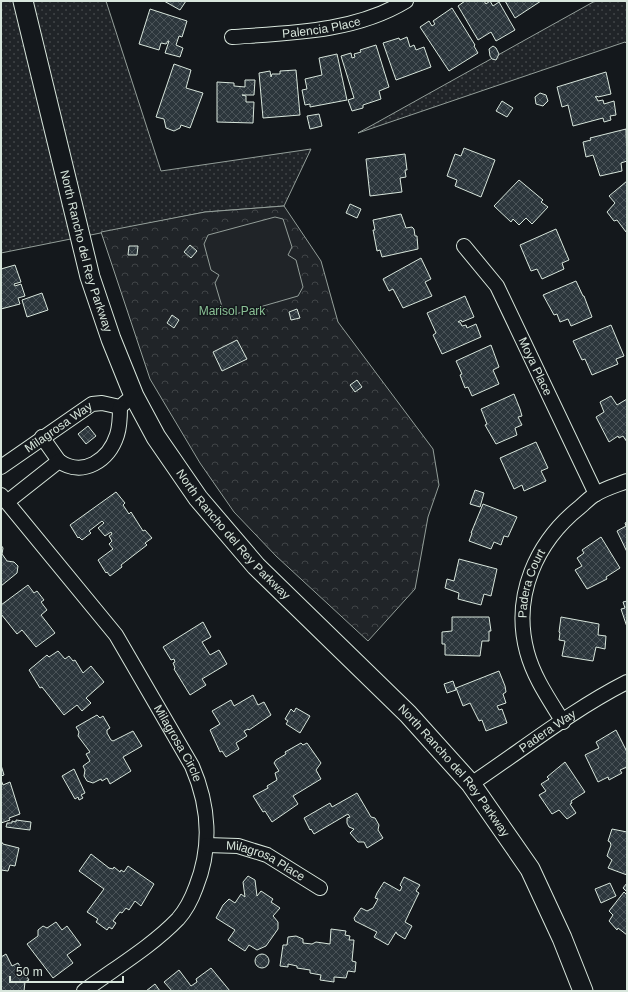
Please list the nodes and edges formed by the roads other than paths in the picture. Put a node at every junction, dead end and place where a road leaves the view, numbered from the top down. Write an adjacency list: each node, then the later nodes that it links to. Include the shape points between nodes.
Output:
1 (23, 1): 5 (street, North Rancho del Rey Parkway, via 90,277 111,339)
2 (406, 1): 3 (street, Palencia Place, via 390,11 355,23 304,32)
3 (232, 37)
4 (464, 246): 10 (street, Moya Place, via 497,286)
5 (127, 401): 6 (street, Milagrosa Way, via 92,404); 7 (street, via 117,436 105,456 93,465 78,468 66,467); 14 (street, North Rancho del Rey Parkway, via 156,437 198,498 256,566 408,714)
6 (42, 437): 7 (street); 8 (street, Milagrosa Way)
7 (59, 461): 11 (street)
8 (1, 467)
9 (627, 481): 10 (street, Padera Court)
10 (596, 494): 13 (street, Padera Court, via 570,515 548,539 532,569 523,602 524,635 530,662 538,682)
11 (4, 498): 15 (street, Milagrosa Circle, via 116,635 192,766 206,812)
12 (627, 682): 13 (street, Padera Way)
13 (562, 722): 14 (street, Padera Way)
14 (471, 784): 18 (street, North Rancho del Rey Parkway, via 530,869)
15 (207, 845): 16 (street, Milagrosa Place, via 238,846 267,855); 17 (street, Milagrosa Circle, via 200,879 179,917 162,934)
16 (320, 888)
17 (84, 991)
18 (583, 991)

